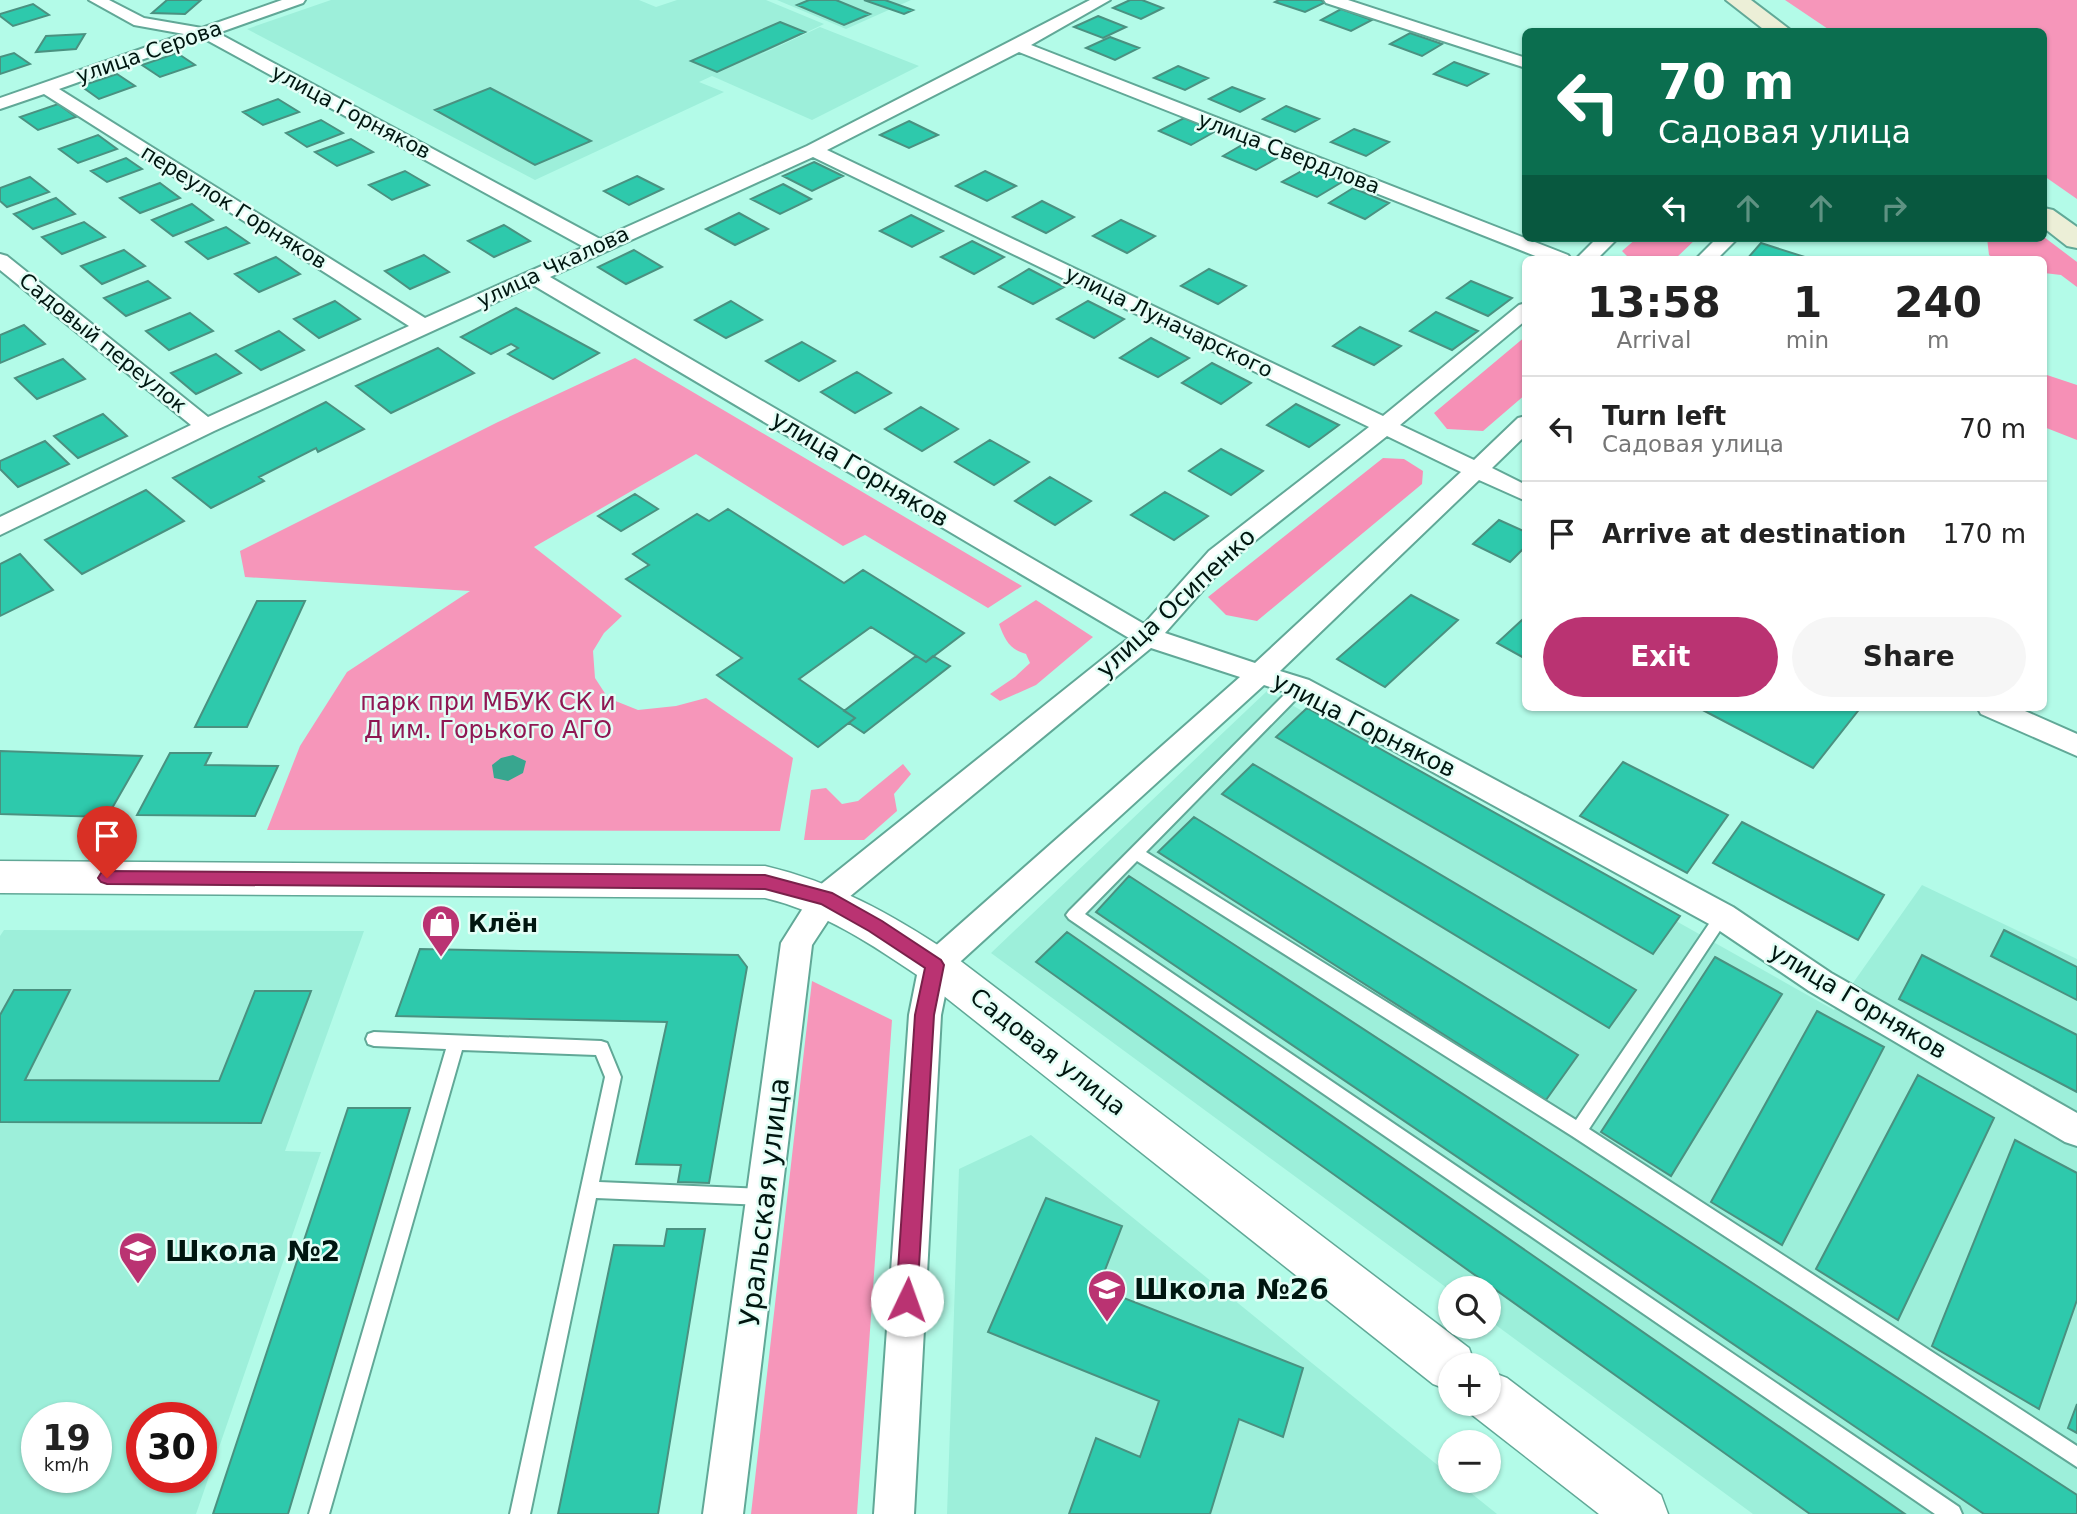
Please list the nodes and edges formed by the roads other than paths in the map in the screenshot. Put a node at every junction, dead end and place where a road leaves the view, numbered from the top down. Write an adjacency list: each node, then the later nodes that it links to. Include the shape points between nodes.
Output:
1 (97, 0): 7 (street, улица Горняков, via 140,22)
2 (297, 0): 7 (street, улица Серова)
3 (1102, 0): 8 (street, улица Чкалова)
4 (1332, 0): 9 (street)
5 (1737, 0): 6 (main road)
6 (1776, 28)
7 (205, 33): 10 (street, улица Серова); 17 (street, улица Горняков)
8 (1018, 46): 12 (street, улица Чкалова); 18 (street, улица Свердлова)
9 (1522, 62)
10 (46, 88): 11 (street, улица Серова); 24 (street, переулок Горняков)
11 (0, 104)
12 (813, 150): 17 (street, улица Чкалова); 26 (street, улица Луначарского)
13 (2047, 218): 14 (main road)
14 (2077, 240)
15 (1604, 242): 19 (street)
16 (1724, 242): 20 (street)
17 (598, 246): 22 (street, улица Чкалова)
18 (1553, 256)
19 (1589, 256)
20 (1709, 256)
21 (0, 260): 25 (street, Садовый переулок)
22 (533, 276): 24 (street, улица Чкалова); 31 (street, улица Горняков)
23 (1522, 312): 26 (street, улица Осипенко)
24 (423, 326): 25 (street, улица Чкалова)
25 (206, 426): 30 (street, улица Чкалова)
26 (1385, 426): 28 (street, улица Луначарского); 31 (street, улица Осипенко, via 1218,557)
27 (1522, 427): 28 (street)
28 (1474, 470): 29 (street, улица Луначарского); 32 (street)
29 (1522, 492)
30 (0, 527)
31 (1147, 637): 32 (street, улица Горняков); 38 (street, улица Осипенко)
32 (1261, 673): 33 (street, улица Горняков); 40 (street)
33 (1300, 687): 36 (lane); 39 (street, улица Горняков)
34 (2000, 711): 35 (street)
35 (2077, 746)
36 (1135, 852): 44 (lane); 55 (lane, via 1074,915)
37 (0, 877): 38 (street, Садовая улица, via 765,882)
38 (826, 898): 40 (street, Садовая улица); 46 (street, Уральская улица, via 797,943)
39 (1722, 916): 43 (street, улица Горняков, via 1820,982); 44 (lane)
40 (935, 965): 47 (street, Садовая улица); 53 (street, via 925,1015)
41 (374, 1039): 42 (lane)
42 (456, 1042): 45 (lane, via 601,1048 613,1077); 50 (lane)
43 (2077, 1130)
44 (1578, 1131): 49 (lane)
45 (590, 1190): 46 (lane); 51 (lane)
46 (765, 1197): 52 (street, Уральская улица)
47 (1438, 1356)
48 (1501, 1405): 54 (street)
49 (2077, 1457)
50 (318, 1514)
51 (520, 1514)
52 (723, 1514)
53 (894, 1514)
54 (1642, 1514)
55 (1952, 1514)

